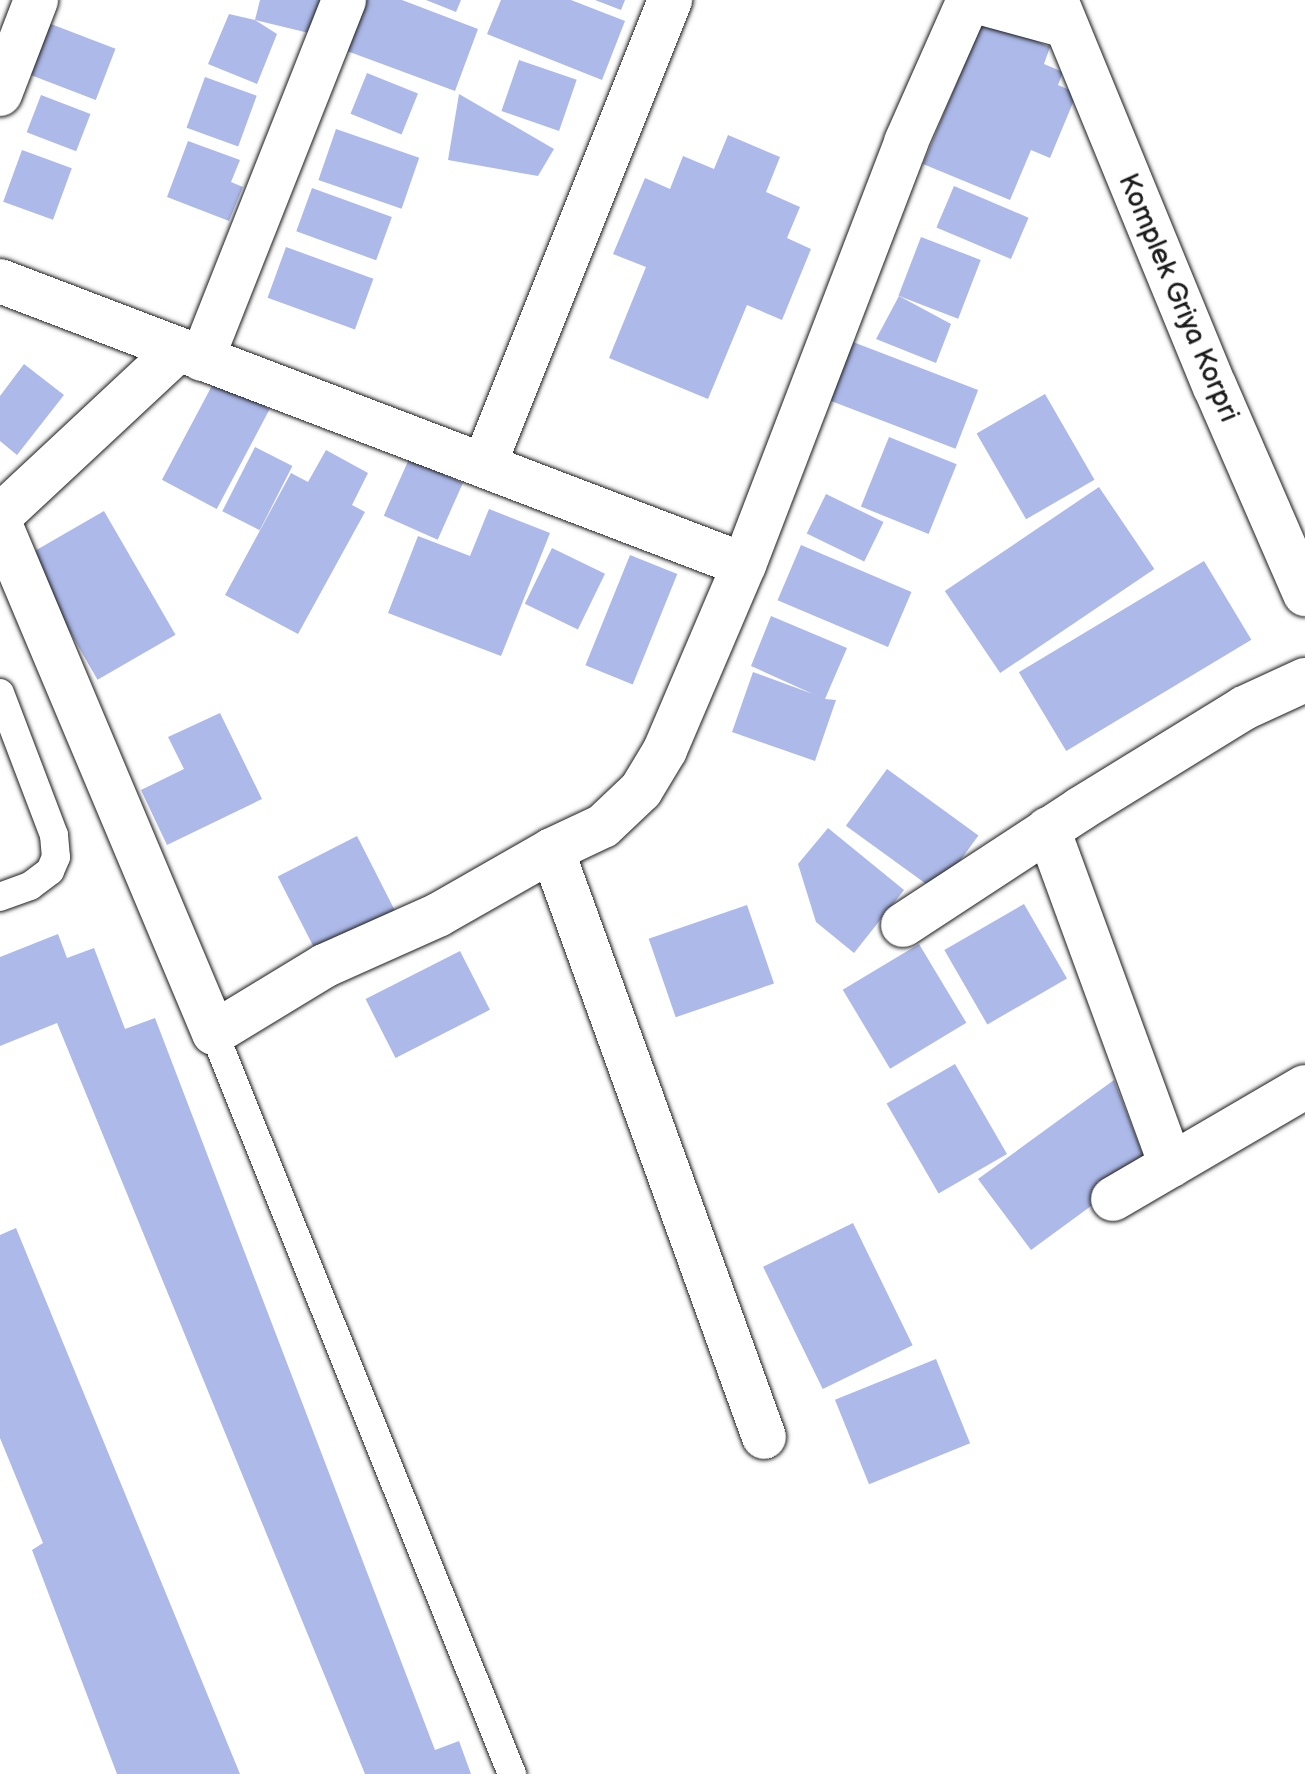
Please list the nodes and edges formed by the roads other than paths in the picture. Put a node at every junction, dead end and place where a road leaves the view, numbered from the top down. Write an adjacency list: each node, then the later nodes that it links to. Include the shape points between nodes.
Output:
1 (36, 0): 6 (street)
2 (344, 0): 8 (street)
3 (670, 0): 9 (street)
4 (970, 0): 5 (street); 12 (street, via 906,142)
5 (1059, 12): 13 (street, Komplek Griya Korpri)
6 (0, 94)
7 (0, 281): 8 (street)
8 (190, 355): 9 (street); 10 (street)
9 (485, 463): 12 (street)
10 (0, 516)
11 (0, 524): 20 (street)
12 (744, 565): 17 (street, via 665,750 641,790 603,826)
13 (1305, 594)
14 (1305, 680): 16 (street, via 1244,708)
15 (0, 693): 18 (lane, via 54,835 56,857 50,871 30,886)
16 (1048, 829): 19 (street); 22 (street)
17 (552, 850): 20 (street, via 438,915 324,966); 24 (street)
18 (0, 897)
19 (903, 925)
20 (214, 1033): 25 (lane)
21 (1305, 1087): 22 (street)
22 (1171, 1165): 23 (street)
23 (1113, 1199)
24 (764, 1437)
25 (512, 1774)

